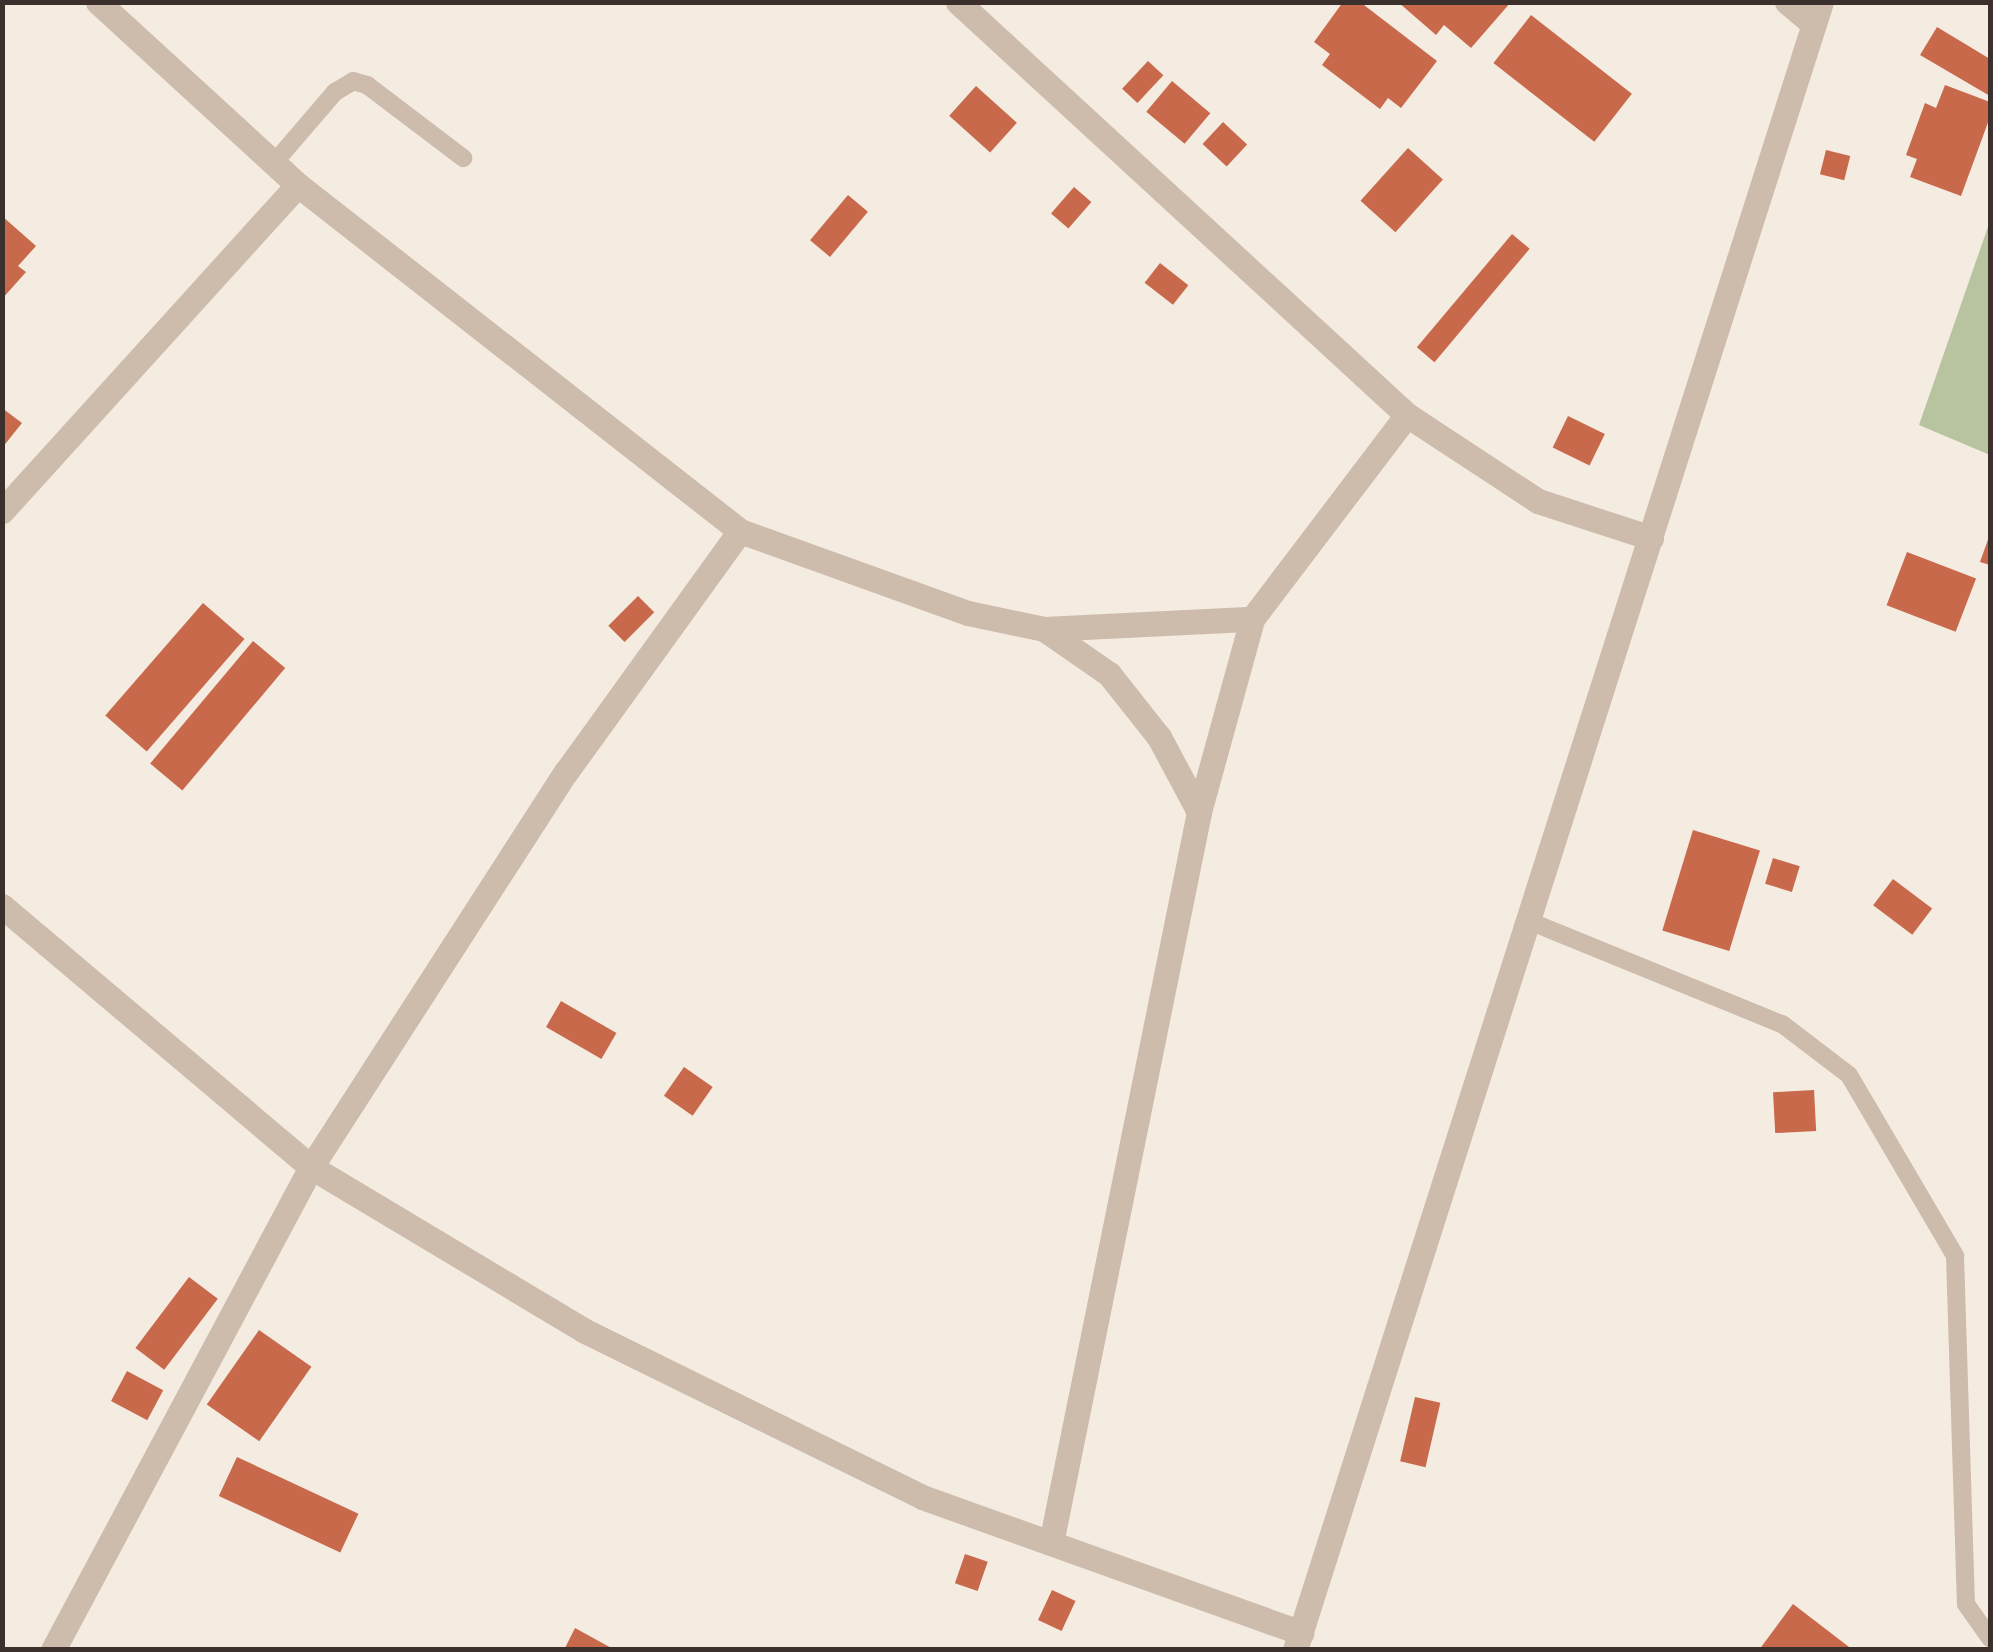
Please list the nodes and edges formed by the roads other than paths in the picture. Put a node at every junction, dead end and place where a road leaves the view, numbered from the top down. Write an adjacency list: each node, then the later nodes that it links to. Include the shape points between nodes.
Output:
1 (98, 2): 6 (street)
2 (958, 2): 8 (street)
3 (1787, 2): 4 (street)
4 (1817, 14): 11 (street)
5 (462, 158): 6 (lane, via 353,80)
6 (274, 164): 7 (street)
7 (298, 185): 9 (street); 10 (street)
8 (1407, 415): 11 (street, via 1538,501); 12 (street)
9 (2, 512)
10 (740, 531): 13 (street, via 968,613); 17 (street, via 566,772)
11 (1650, 538): 16 (street)
12 (1252, 619): 13 (street); 14 (street)
13 (1044, 628): 14 (street, via 1109,674 1158,737)
14 (1198, 812): 18 (street)
15 (2, 906): 17 (street)
16 (1529, 922): 19 (lane, via 1782,1024 1848,1075 1955,1256 1966,1604); 20 (street)
17 (311, 1167): 18 (street, via 584,1330 922,1497); 21 (street)
18 (1052, 1543): 20 (street)
19 (1990, 1638)
20 (1298, 1641)
21 (53, 1650)

